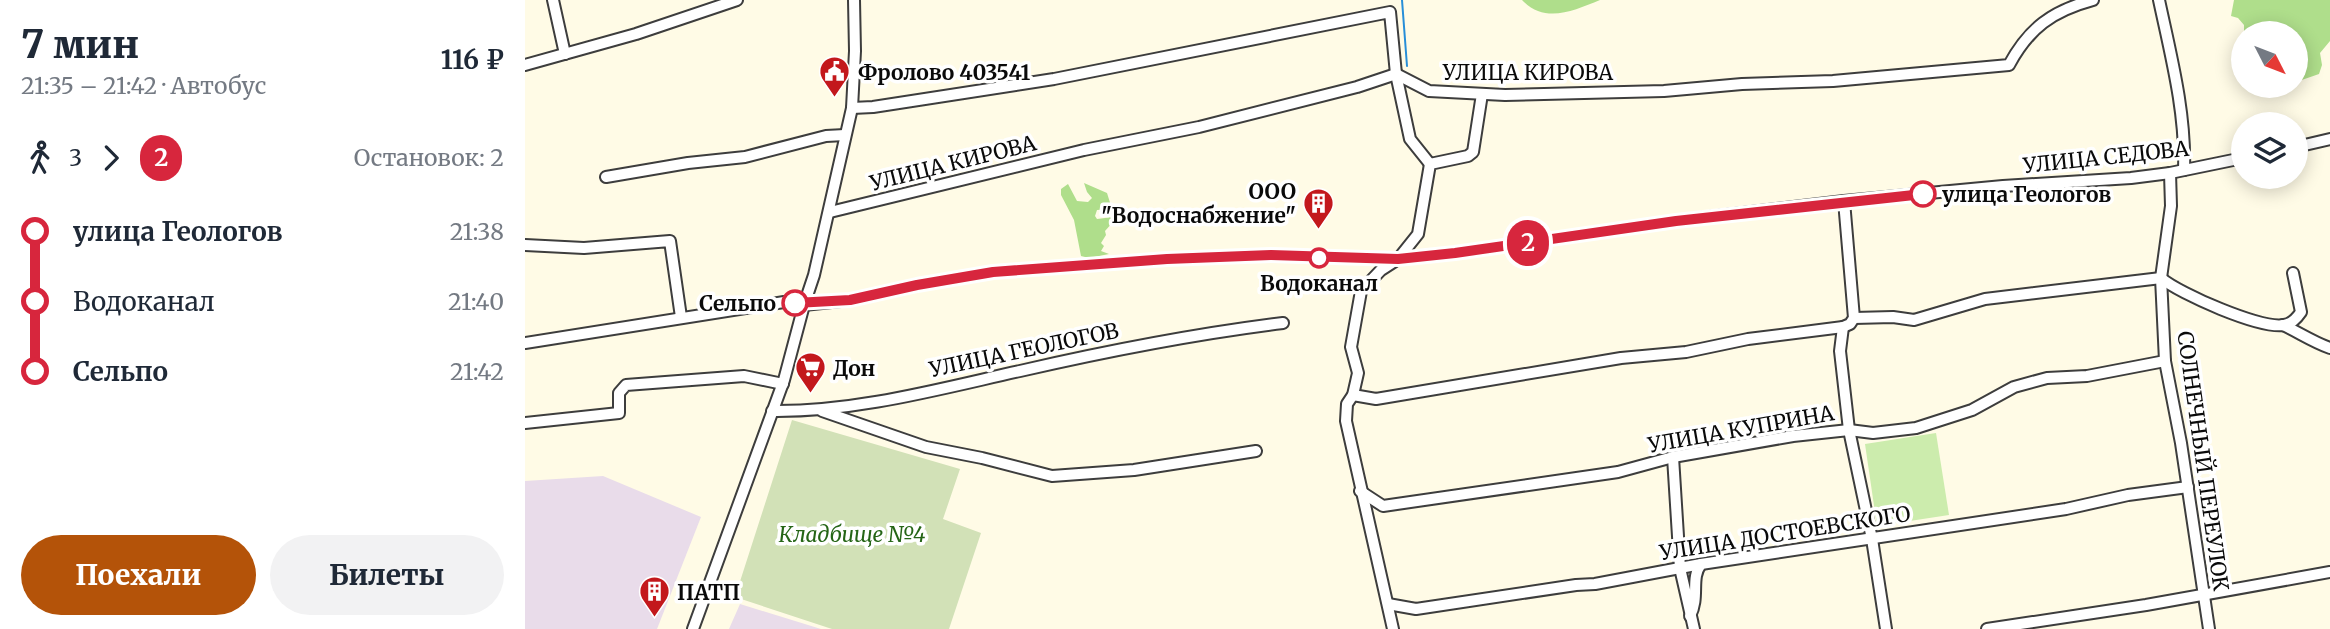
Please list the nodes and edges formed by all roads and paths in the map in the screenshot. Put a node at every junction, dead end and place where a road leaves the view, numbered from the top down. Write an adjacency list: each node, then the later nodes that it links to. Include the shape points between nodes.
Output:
1 (553, 0): 6 (street)
2 (737, 0): 6 (street)
3 (854, 0): 10 (street)
4 (2093, 0): 9 (street, УЛИЦА КИРОВА, via 2055,15 2033,30 2021,41 2009,65 1664,91)
5 (2159, 0): 16 (street, via 2178,93)
6 (565, 54): 7 (street)
7 (525, 65)
8 (1396, 74): 9 (street, УЛИЦА КИРОВА, via 1429,91); 10 (street, via 1389,12 1054,79); 15 (street, via 1410,139); 20 (street, УЛИЦА КИРОВА, via 1199,127)
9 (1482, 94): 15 (street, via 1473,152)
10 (852, 108): 11 (street)
11 (845, 135): 18 (street); 20 (street)
12 (2330, 139): 13 (street)
13 (2308, 144)
14 (2231, 160): 16 (street, УЛИЦА СЕДОВА)
15 (1430, 164): 22 (street, via 1418,234)
16 (2185, 170): 17 (street, УЛИЦА СЕДОВА)
17 (2170, 173): 19 (street, УЛИЦА СЕДОВА); 25 (street, СОЛНЕЧНЫЙ ПЕРЕУЛОК, via 2171,206)
18 (606, 177)
19 (1844, 201): 22 (street, УЛИЦА СЕДОВА); 28 (street)
20 (830, 212): 26 (street)
21 (525, 245): 27 (street, via 585,248 670,241)
22 (1398, 259): 23 (street, УЛИЦА СЕДОВА)
23 (1378, 265): 26 (street, УЛИЦА СЕДОВА, via 1271,255 1167,259 993,272); 36 (street, via 1361,291 1351,347 1358,373)
24 (2293, 273): 30 (street, via 2301,312)
25 (2161, 278): 28 (street, via 1986,299 1915,320); 30 (street, via 2173,289 2216,308); 34 (street, СОЛНЕЧНЫЙ ПЕРЕУЛОК)
26 (804, 305): 27 (street, УЛИЦА СЕДОВА, via 784,302); 35 (street)
27 (681, 317): 32 (street, УЛИЦА СЕДОВА)
28 (1854, 318): 31 (street)
29 (1283, 323): 38 (street, УЛИЦА ГЕОЛОГОВ, via 1211,332)
30 (2283, 325): 33 (street)
31 (1843, 327): 36 (street, via 1376,399); 40 (street, via 1840,351)
32 (525, 343)
33 (2330, 348)
34 (2165, 360): 40 (street, УЛИЦА КУПРИНА, via 2014,387 1972,410 1916,428 1873,433); 43 (street, СОЛНЕЧНЫЙ ПЕРЕУЛОК)
35 (783, 384): 37 (street); 39 (street, via 744,376 626,385 619,393 619,412)
36 (1353, 395): 44 (street, via 1346,421)
37 (772, 411): 38 (street, УЛИЦА ГЕОЛОГОВ); 54 (street)
38 (820, 411): 41 (street, via 926,447 1052,476 1134,470)
39 (525, 423)
40 (1849, 430): 42 (street, УЛИЦА КУПРИНА); 47 (street)
41 (1256, 451)
42 (1673, 457): 45 (street, УЛИЦА КУПРИНА, via 1618,472); 49 (street)
43 (2188, 488): 47 (street, УЛИЦА ДОСТОЕВСКОГО); 51 (street, СОЛНЕЧНЫЙ ПЕРЕУЛОК)
44 (1360, 491): 45 (street); 46 (street)
45 (1383, 506): 46 (street)
46 (1367, 522): 52 (street)
47 (1872, 538): 48 (street, УЛИЦА ДОСТОЕВСКОГО); 58 (street)
48 (1701, 564): 49 (street, УЛИЦА ДОСТОЕВСКОГО); 53 (street)
49 (1680, 568): 52 (street, УЛИЦА ДОСТОЕВСКОГО, via 1427,608); 53 (street)
50 (2330, 572): 51 (street)
51 (2203, 594): 59 (street); 60 (street, СОЛНЕЧНЫЙ ПЕРЕУЛОК)
52 (1388, 604): 55 (street)
53 (1691, 616): 56 (street); 57 (street)
54 (693, 629)
55 (1393, 629)
56 (1688, 629)
57 (1694, 629)
58 (1886, 629)
59 (1987, 629)
60 (2209, 629)

